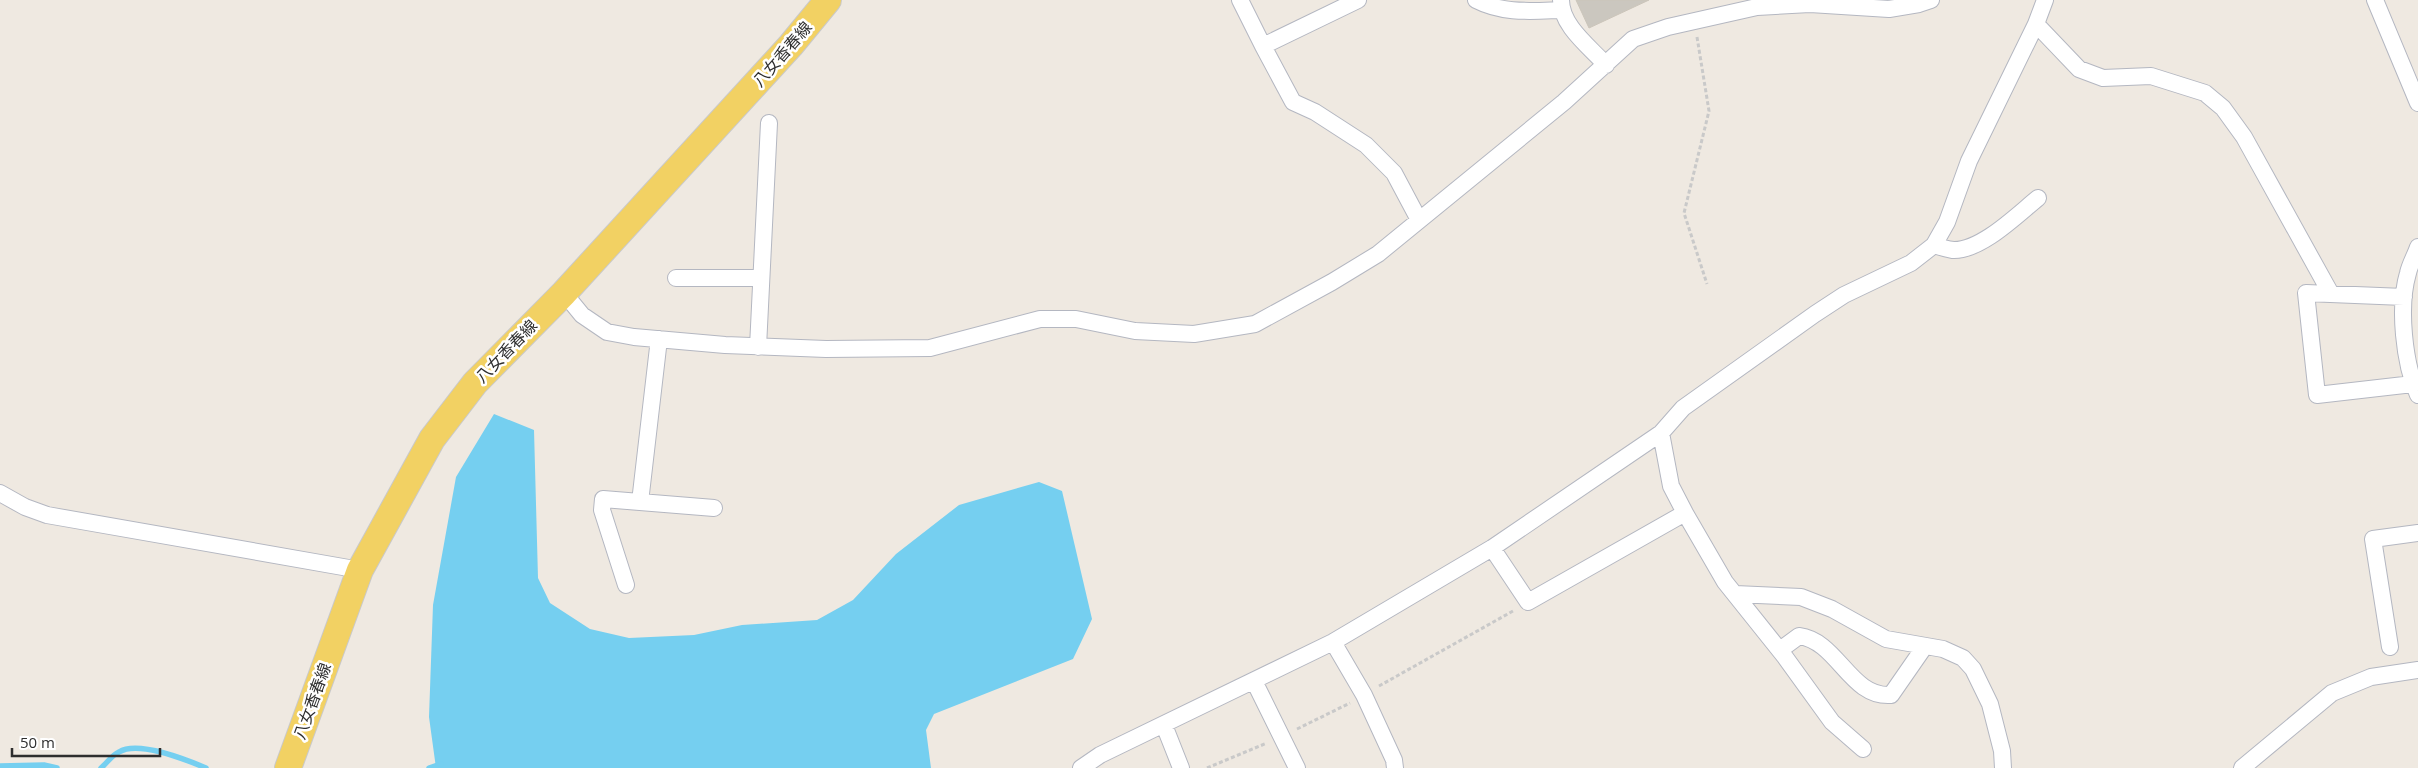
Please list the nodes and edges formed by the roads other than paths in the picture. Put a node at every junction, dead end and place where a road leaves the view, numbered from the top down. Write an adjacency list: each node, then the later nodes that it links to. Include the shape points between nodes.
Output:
1 (828, 0): 21 (main road, 八女香春線, via 791,45)
2 (1240, 0): 11 (street)
3 (1358, 0): 11 (street)
4 (1476, 0): 9 (street, via 1487,6 1517,12)
5 (1931, 0): 8 (street, via 1889,9)
6 (2045, 0): 10 (street)
7 (2375, 0): 13 (street)
8 (1755, 3): 12 (street, via 1633,38)
9 (1561, 5): 12 (street, via 1569,25)
10 (2036, 24): 17 (street, via 1969,161 1947,222); 22 (street, via 2079,69 2103,78 2151,76 2205,93 2223,108 2244,137)
11 (1263, 46): 16 (street, via 1293,102 1315,112 1366,145 1394,173)
12 (1606, 65): 16 (street, via 1510,148)
13 (2418, 103)
14 (769, 123): 20 (street)
15 (2038, 198): 17 (street, via 1988,237 1970,246 1954,250)
16 (1419, 220): 25 (street, via 1378,254 1255,324 1194,334 1135,331 1076,319 1040,319 930,348)
17 (1934, 246): 27 (street, via 1912,263 1844,295 1815,314 1683,408)
18 (2418, 247): 23 (street, via 2408,273)
19 (676, 278): 20 (street)
20 (761, 278): 25 (street)
21 (564, 293): 24 (street, via 582,315 607,332); 34 (main road, 八女香春線, via 475,383 432,439)
22 (2331, 294): 23 (street); 26 (street, via 2306,293 2317,395)
23 (2404, 297): 26 (street, via 2404,336)
24 (659, 340): 25 (street); 29 (street)
25 (758, 347)
26 (2416, 390)
27 (1661, 433): 31 (street, via 1671,486); 33 (street)
28 (0, 493): 34 (street, via 47,515)
29 (640, 502): 30 (street); 35 (street, via 603,499 602,510)
30 (714, 508)
31 (1685, 513): 33 (street, via 1528,602); 36 (street)
32 (2418, 533): 39 (street, via 2373,539)
33 (1492, 548): 37 (street)
34 (360, 570): 45 (main road, 八女香春線)
35 (626, 585)
36 (1735, 594): 38 (street, via 1801,597 1832,609 1886,639); 40 (street)
37 (1333, 642): 42 (street); 49 (street, via 1364,695)
38 (1925, 646): 40 (street, via 1891,695 1880,696 1853,679 1827,648 1810,637 1799,636); 50 (street, via 1943,649 1963,658 1973,668 1990,704)
39 (2390, 647)
40 (1780, 650): 44 (street, via 1832,722)
41 (2418, 670): 51 (street, via 2371,677 2332,693)
42 (1254, 681): 43 (street); 48 (street)
43 (1164, 725): 46 (street, via 1100,755); 47 (street)
44 (1863, 749)
45 (288, 768)
46 (1082, 768)
47 (1181, 768)
48 (1297, 768)
49 (1395, 768)
50 (2003, 768)
51 (2242, 768)

